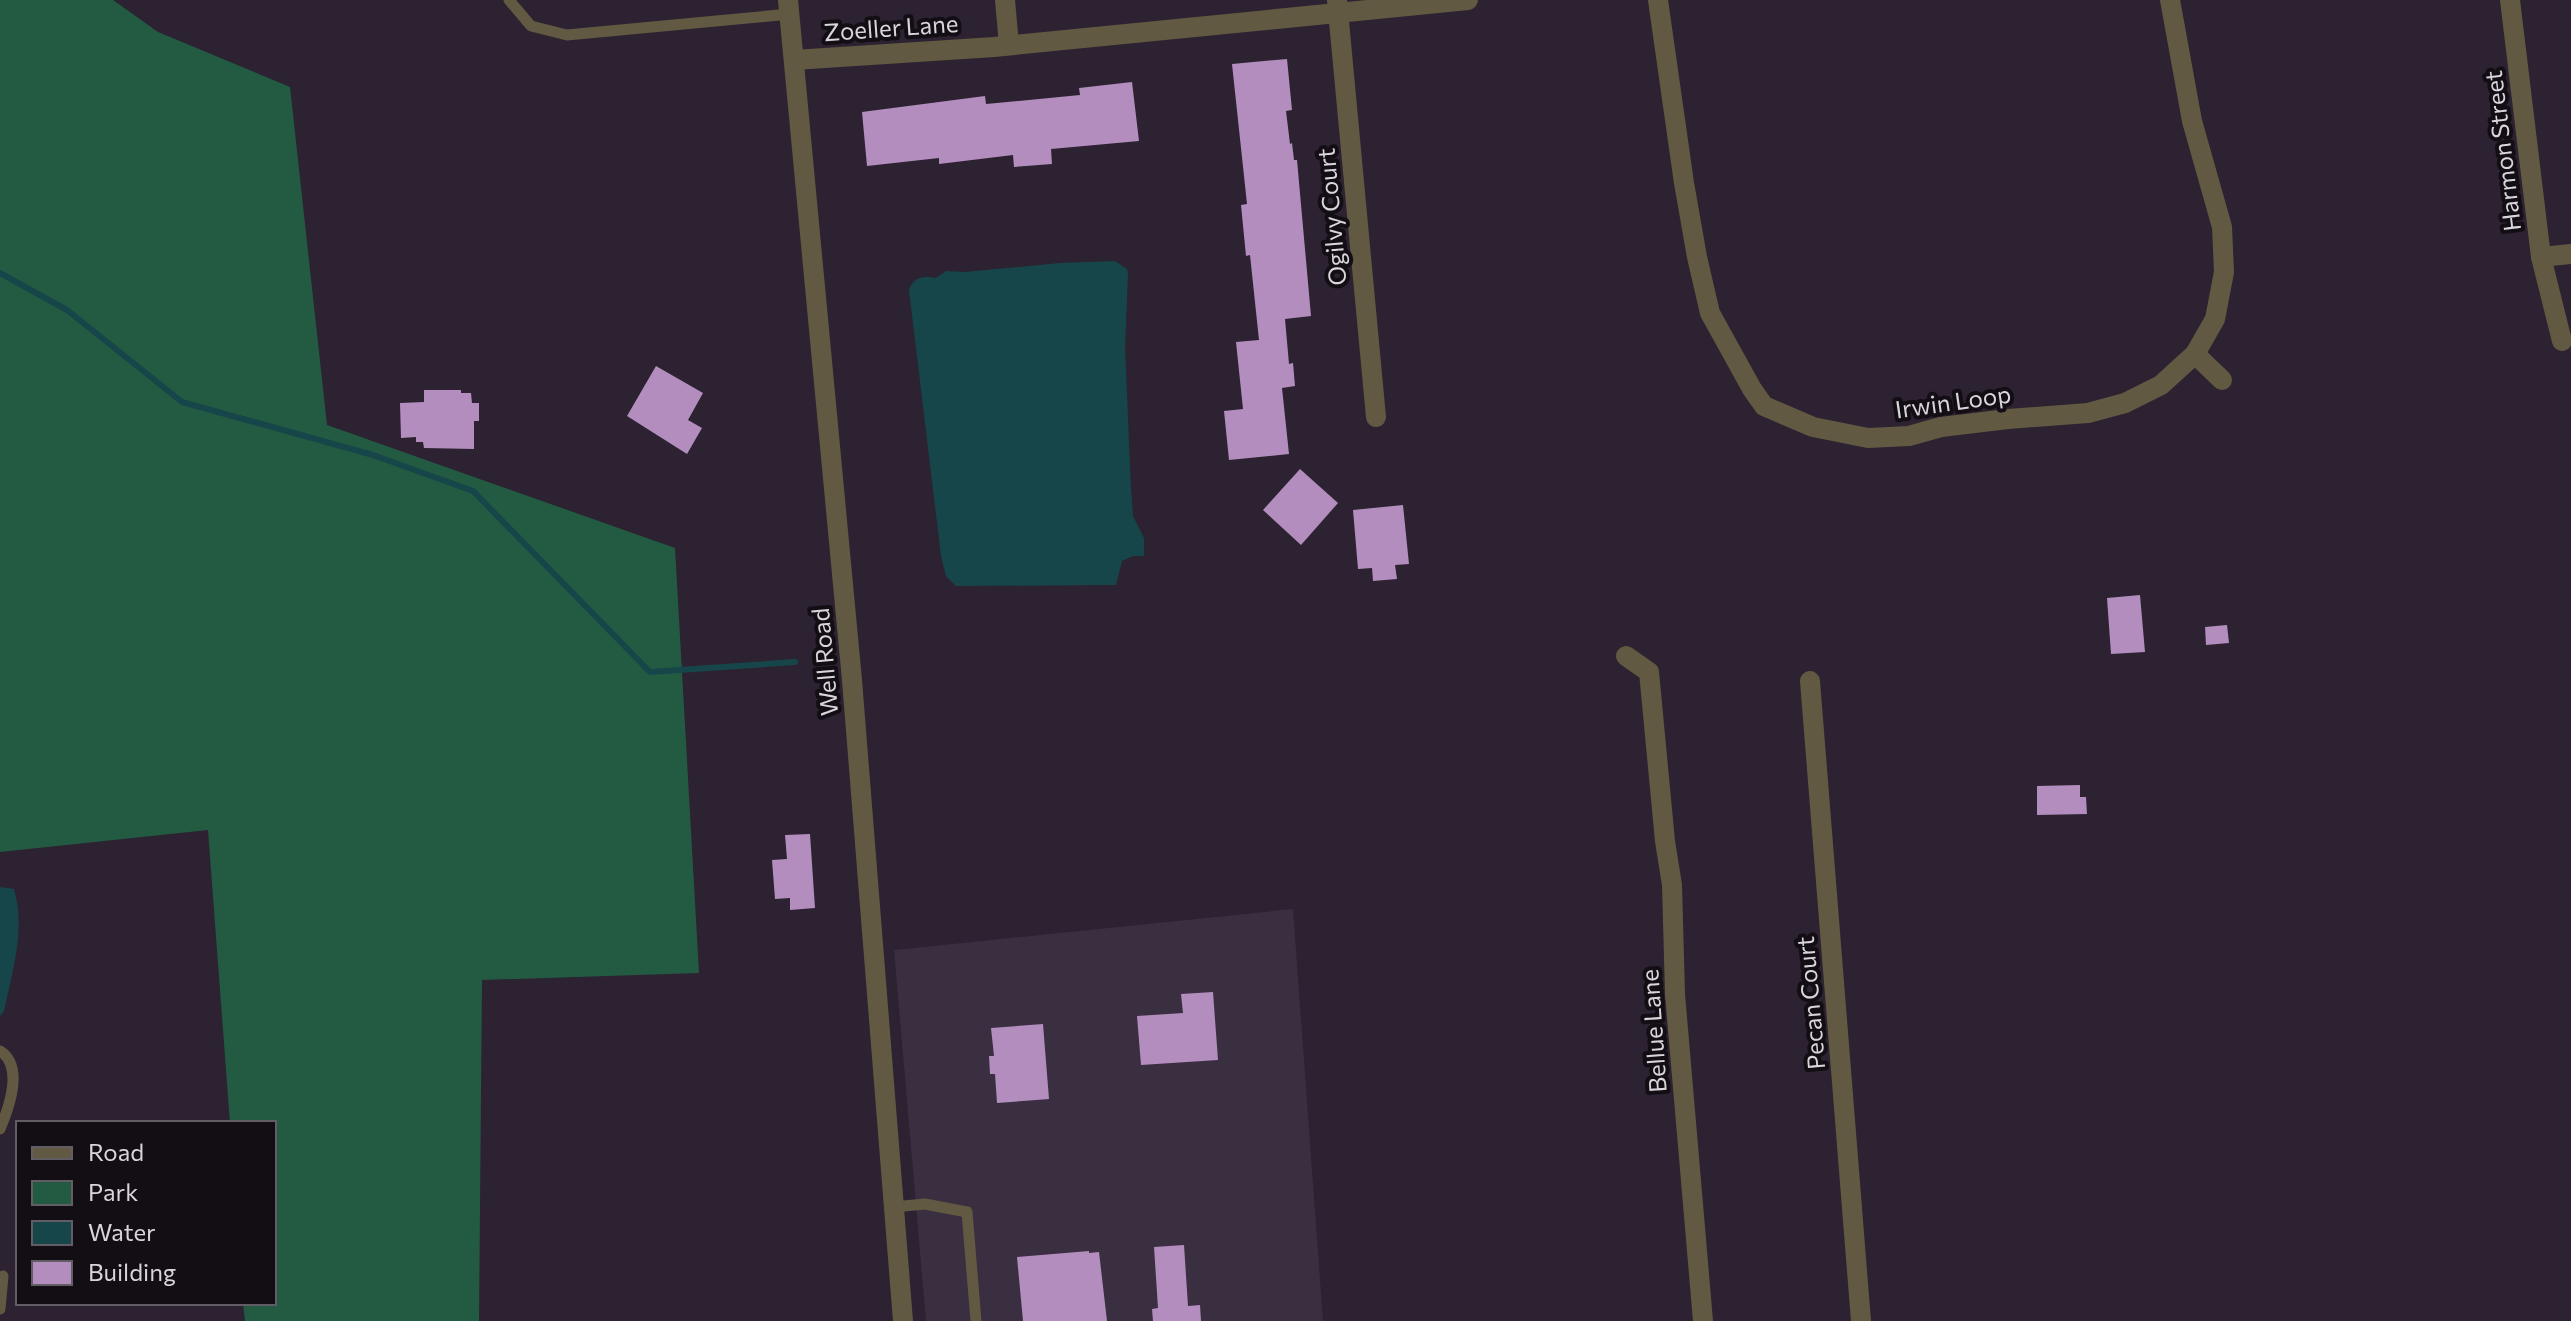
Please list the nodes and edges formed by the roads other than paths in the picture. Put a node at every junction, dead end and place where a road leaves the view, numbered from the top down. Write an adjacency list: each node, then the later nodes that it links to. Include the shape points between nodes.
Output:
1 (509, 0): 8 (lane, via 531,26 567,35)
2 (1005, 0): 9 (street)
3 (1468, 0): 7 (street, Zoeller Lane)
4 (1658, 0): 14 (street, Irwin Loop, via 1684,183 1710,313 1764,406 1827,430 1868,438 1909,436 1995,420 2088,413 2125,403 2161,385)
5 (2170, 0): 14 (street, Irwin Loop, via 2192,121 2222,227 2224,272 2215,319)
6 (2510, 0): 12 (street, Harmon Street)
7 (1338, 6): 9 (street, Zoeller Lane); 16 (street, Ogilvy Court)
8 (789, 7): 10 (street, Well Road)
9 (1009, 45): 10 (street, Zoeller Lane)
10 (794, 60): 21 (street, Well Road, via 852,680)
11 (2571, 254): 12 (street)
12 (2541, 257): 13 (street, Harmon Street)
13 (2562, 341)
14 (2195, 354): 15 (street)
15 (2222, 380)
16 (1376, 417)
17 (1626, 656): 26 (street, Bellue Lane, via 1649,672 1672,885 1675,994)
18 (1810, 681): 27 (street, Pecan Court)
19 (0, 1051): 20 (lane, via 13,1067)
20 (0, 1129)
21 (893, 1207): 24 (street, Well Road); 25 (lane, via 925,1204 967,1212)
22 (3, 1276): 23 (lane)
23 (0, 1309)
24 (903, 1321)
25 (976, 1321)
26 (1703, 1321)
27 (1861, 1321)

